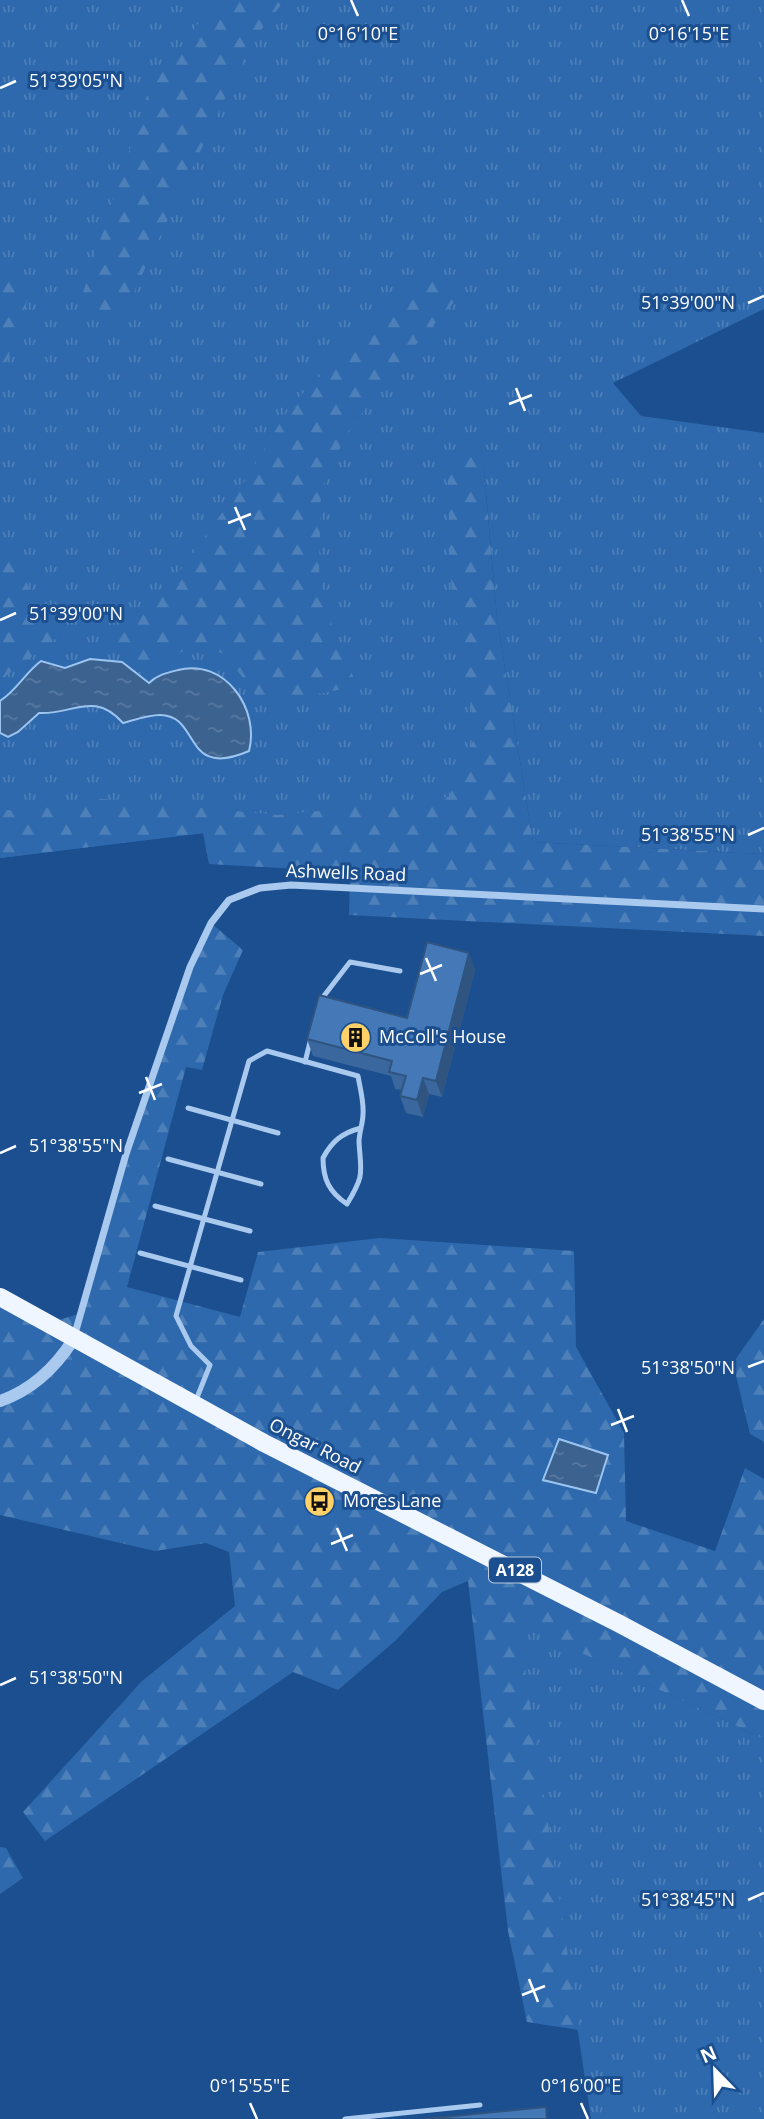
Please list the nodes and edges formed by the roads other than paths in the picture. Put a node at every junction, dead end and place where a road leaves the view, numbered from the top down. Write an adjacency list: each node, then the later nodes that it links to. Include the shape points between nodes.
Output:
1 (764, 909): 20 (street, Ashwells Road, via 291,885 260,888 229,900 211,923 190,967 126,1154)
2 (400, 971): 3 (lane, via 350,962 321,998)
3 (318, 1011)
4 (311, 1036): 5 (lane)
5 (305, 1062): 7 (lane, via 267,1051 249,1061); 8 (lane, via 358,1076 364,1112)
6 (188, 1108): 7 (lane)
7 (234, 1121): 9 (lane); 11 (lane)
8 (361, 1128): 8 (lane, via 364,1166 347,1203 328,1186 323,1158 336,1139)
9 (278, 1133)
10 (168, 1159): 11 (lane)
11 (218, 1172): 12 (lane); 14 (lane)
12 (261, 1184)
13 (155, 1206): 14 (lane)
14 (203, 1219): 15 (lane); 17 (lane)
15 (250, 1231)
16 (140, 1253): 17 (lane)
17 (188, 1266): 18 (lane); 22 (lane, via 176,1316 191,1346 210,1364)
18 (240, 1280)
19 (0, 1297): 20 (main road, Ongar Road / A128)
20 (73, 1340): 21 (street, via 57,1365 19,1394); 22 (main road, Ongar Road / A128)
21 (0, 1401)
22 (194, 1406): 23 (main road, Ongar Road / A128)
23 (764, 1701)
24 (480, 2105): 25 (lane)
25 (345, 2119)

